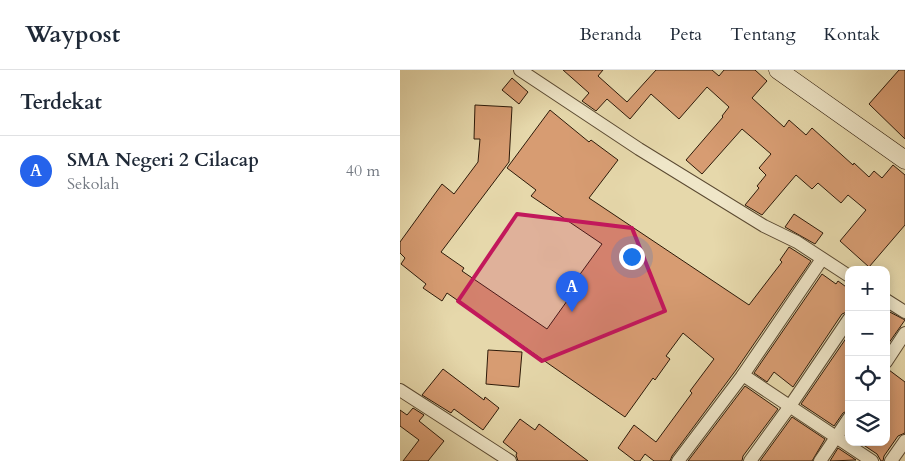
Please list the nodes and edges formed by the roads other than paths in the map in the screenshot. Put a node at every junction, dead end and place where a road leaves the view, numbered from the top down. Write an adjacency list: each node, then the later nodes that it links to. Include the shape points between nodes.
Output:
1 (520, 70): 4 (street, via 640,149)
2 (778, 70): 3 (street)
3 (905, 160)
4 (822, 259): 5 (street); 11 (street)
5 (845, 273)
6 (890, 303): 7 (street)
7 (905, 312)
8 (845, 325): 13 (street)
9 (905, 333): 10 (street)
10 (890, 356)
11 (743, 374): 13 (street); 18 (street)
12 (400, 390): 17 (street)
13 (790, 406): 15 (street); 19 (street)
14 (845, 424): 15 (street)
15 (836, 437): 20 (street); 21 (street)
16 (905, 441): 22 (street)
17 (510, 461)
18 (678, 461)
19 (750, 461)
20 (820, 461)
21 (872, 461)
22 (891, 461)

